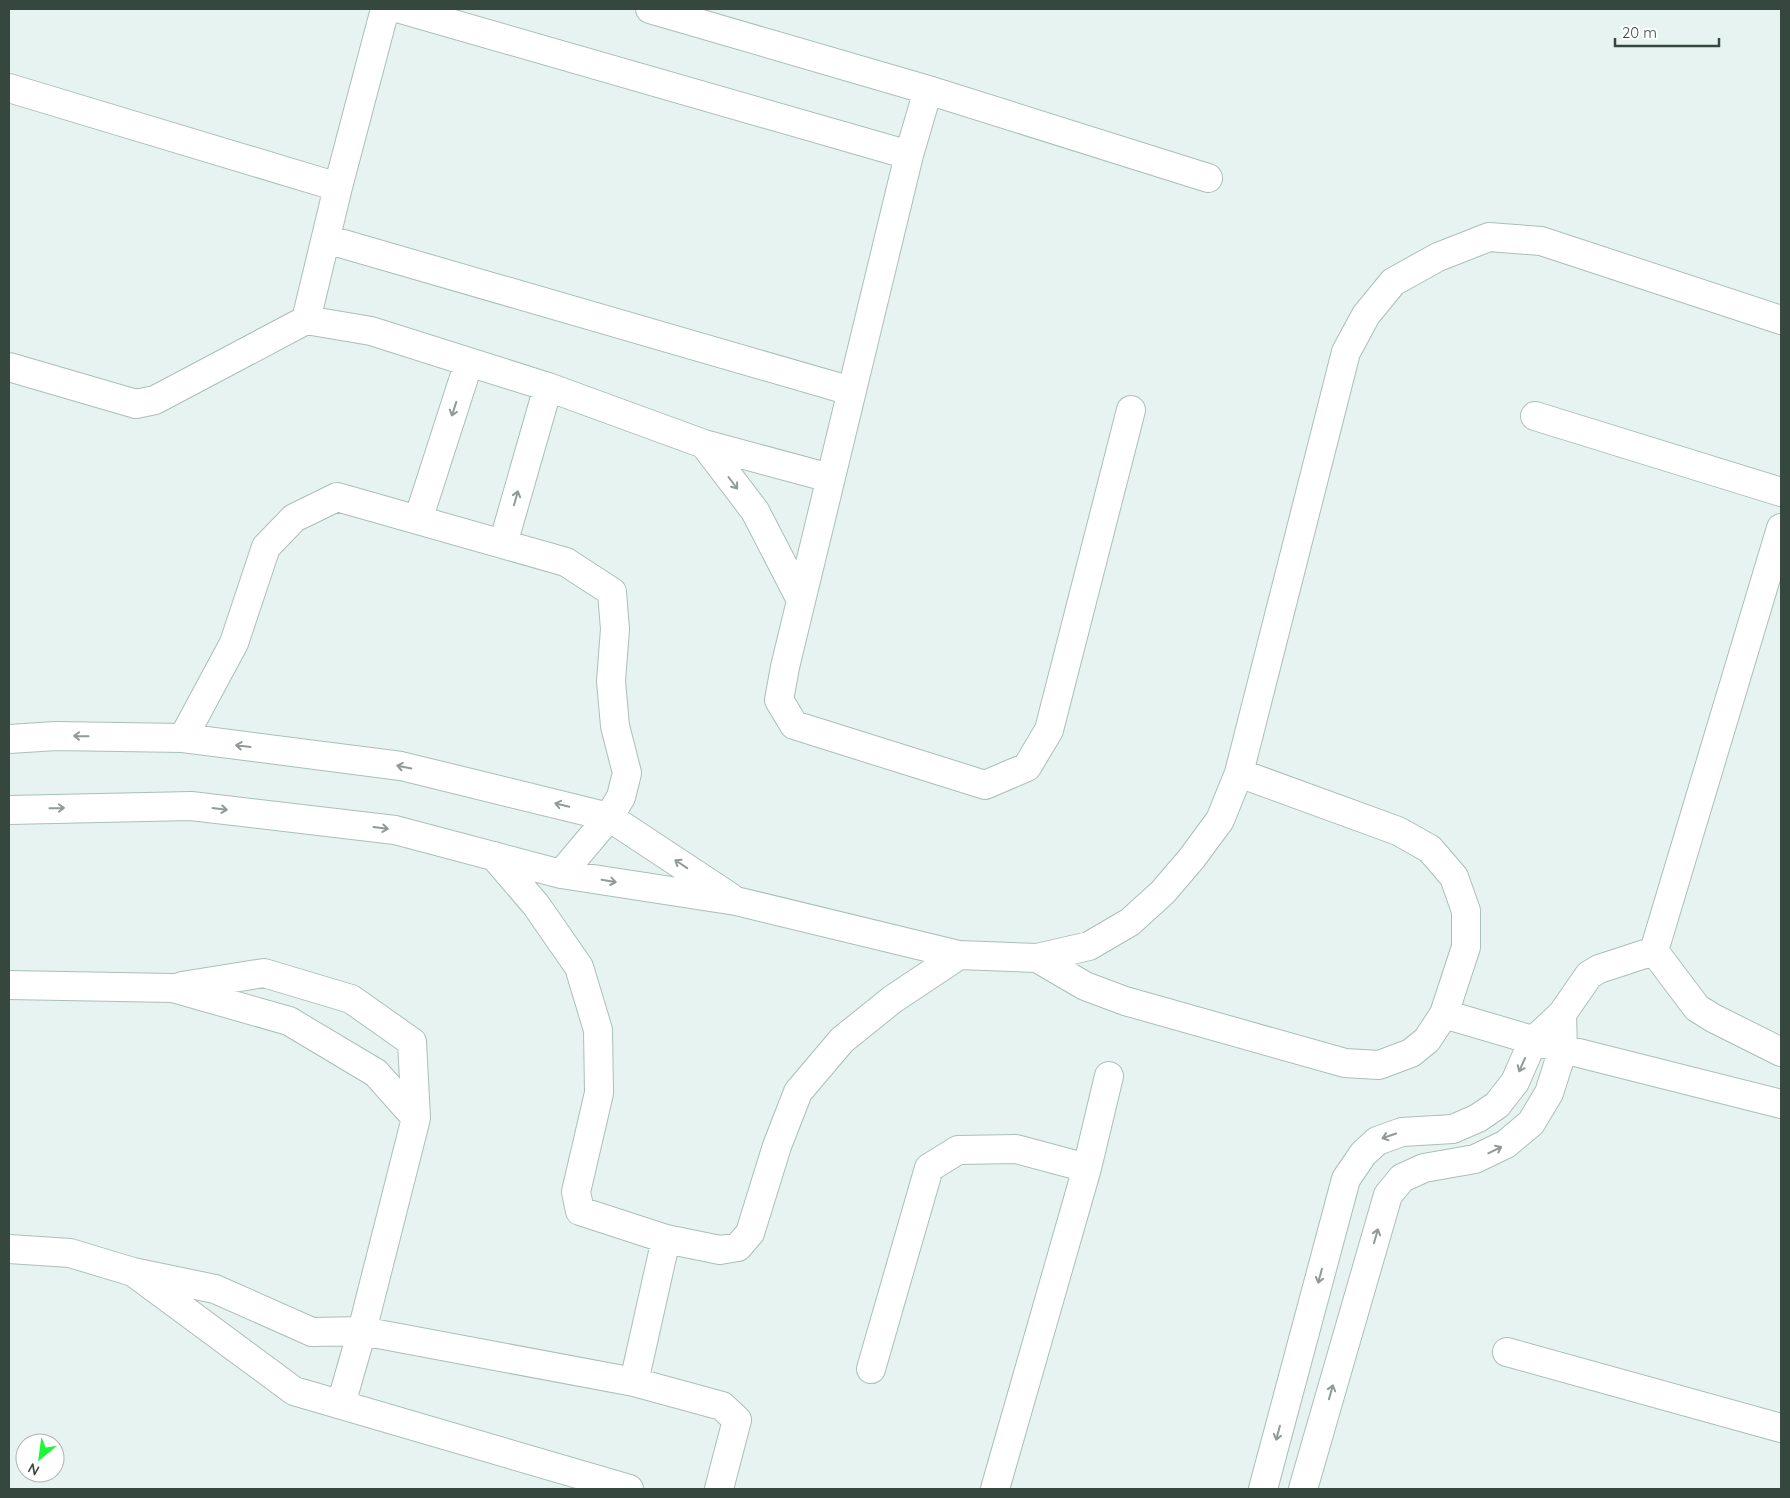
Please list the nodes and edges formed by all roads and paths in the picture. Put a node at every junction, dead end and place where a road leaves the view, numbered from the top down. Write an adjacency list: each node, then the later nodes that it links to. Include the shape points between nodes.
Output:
1 (385, 9): 8 (street)
2 (401, 9): 6 (street)
3 (650, 9): 5 (street)
4 (9, 88): 8 (street)
5 (928, 90): 6 (street); 7 (street)
6 (909, 155): 15 (street)
7 (1208, 178)
8 (338, 187): 9 (street)
9 (326, 239): 10 (street); 15 (street)
10 (306, 320): 12 (street, via 372,331); 13 (street, via 155,400 136,404)
11 (1781, 320): 27 (street, via 1532,241 1489,237 1438,257 1393,282 1366,315 1346,352)
12 (469, 362): 14 (street); 21 (street, one-way to 21)
13 (9, 367)
14 (548, 386): 18 (street); 23 (street, one-way to 14)
15 (851, 391): 19 (street)
16 (1131, 410): 24 (street, via 1049,730 1027,767 986,785 794,725 779,700)
17 (1535, 416): 20 (street)
18 (704, 444): 19 (street); 24 (street, one-way to 24, via 755,511)
19 (830, 478): 24 (street)
20 (1781, 492)
21 (418, 520): 23 (street); 25 (street, via 336,497 294,518 266,547 234,643)
22 (1781, 528): 33 (street)
23 (503, 544): 29 (street, via 566,562 612,592 615,629 610,681 615,726 627,773 621,797)
24 (801, 600)
25 (183, 738): 26 (street, one-way to 26, via 56,736); 29 (street, one-way to 25, via 401,766)
26 (9, 740)
27 (1240, 773): 35 (street, via 1220,820 1163,892 1130,922 1090,946); 38 (street, via 1398,831 1430,849 1454,877 1466,911 1466,947)
28 (9, 810): 30 (street, one-way to 30, via 191,806 394,830)
29 (609, 816): 31 (street); 32 (street, one-way to 29)
30 (494, 856): 31 (street); 47 (street, via 536,905 579,967 598,1030 599,1092 576,1192 580,1211)
31 (561, 874): 32 (street, one-way to 32)
32 (736, 901): 34 (street)
33 (1654, 951): 39 (street, via 1599,968 1589,975); 42 (street, via 1697,1008)
34 (959, 955): 35 (street); 47 (street, via 893,999 842,1040 798,1092 750,1233 738,1247 720,1250)
35 (1037, 958): 38 (street, via 1085,986 1125,1002 1345,1063 1379,1065 1411,1052 1428,1040)
36 (9, 986): 37 (street)
37 (173, 988): 45 (street, via 289,1021 376,1073); 45 (street, via 264,973 351,999 412,1042)
38 (1444, 1014): 40 (street)
39 (1562, 1014): 40 (street); 41 (street)
40 (1533, 1041): 41 (street); 59 (street, one-way to 59, via 1515,1082 1497,1105 1478,1118 1453,1128 1402,1132 1377,1140 1346,1179)
41 (1563, 1049): 44 (street); 60 (street, one-way to 41, via 1388,1195 1402,1178 1424,1168 1475,1159 1506,1144 1531,1123 1549,1093)
42 (1781, 1052)
43 (1109, 1076): 46 (street)
44 (1781, 1104)
45 (416, 1118): 50 (street)
46 (1087, 1168): 52 (street, via 1016,1149 958,1150 929,1168); 58 (street)
47 (666, 1239): 53 (street)
48 (9, 1249): 49 (street, via 70,1253)
49 (133, 1272): 50 (street, via 215,1289 312,1332); 54 (street, via 294,1391)
50 (362, 1331): 53 (street); 54 (street)
51 (1507, 1352): 55 (street)
52 (871, 1368)
53 (634, 1382): 57 (street, via 722,1406 737,1420)
54 (341, 1404): 56 (street)
55 (1781, 1428)
56 (629, 1489)
57 (719, 1489)
58 (995, 1489)
59 (1262, 1489)
60 (1303, 1489)

